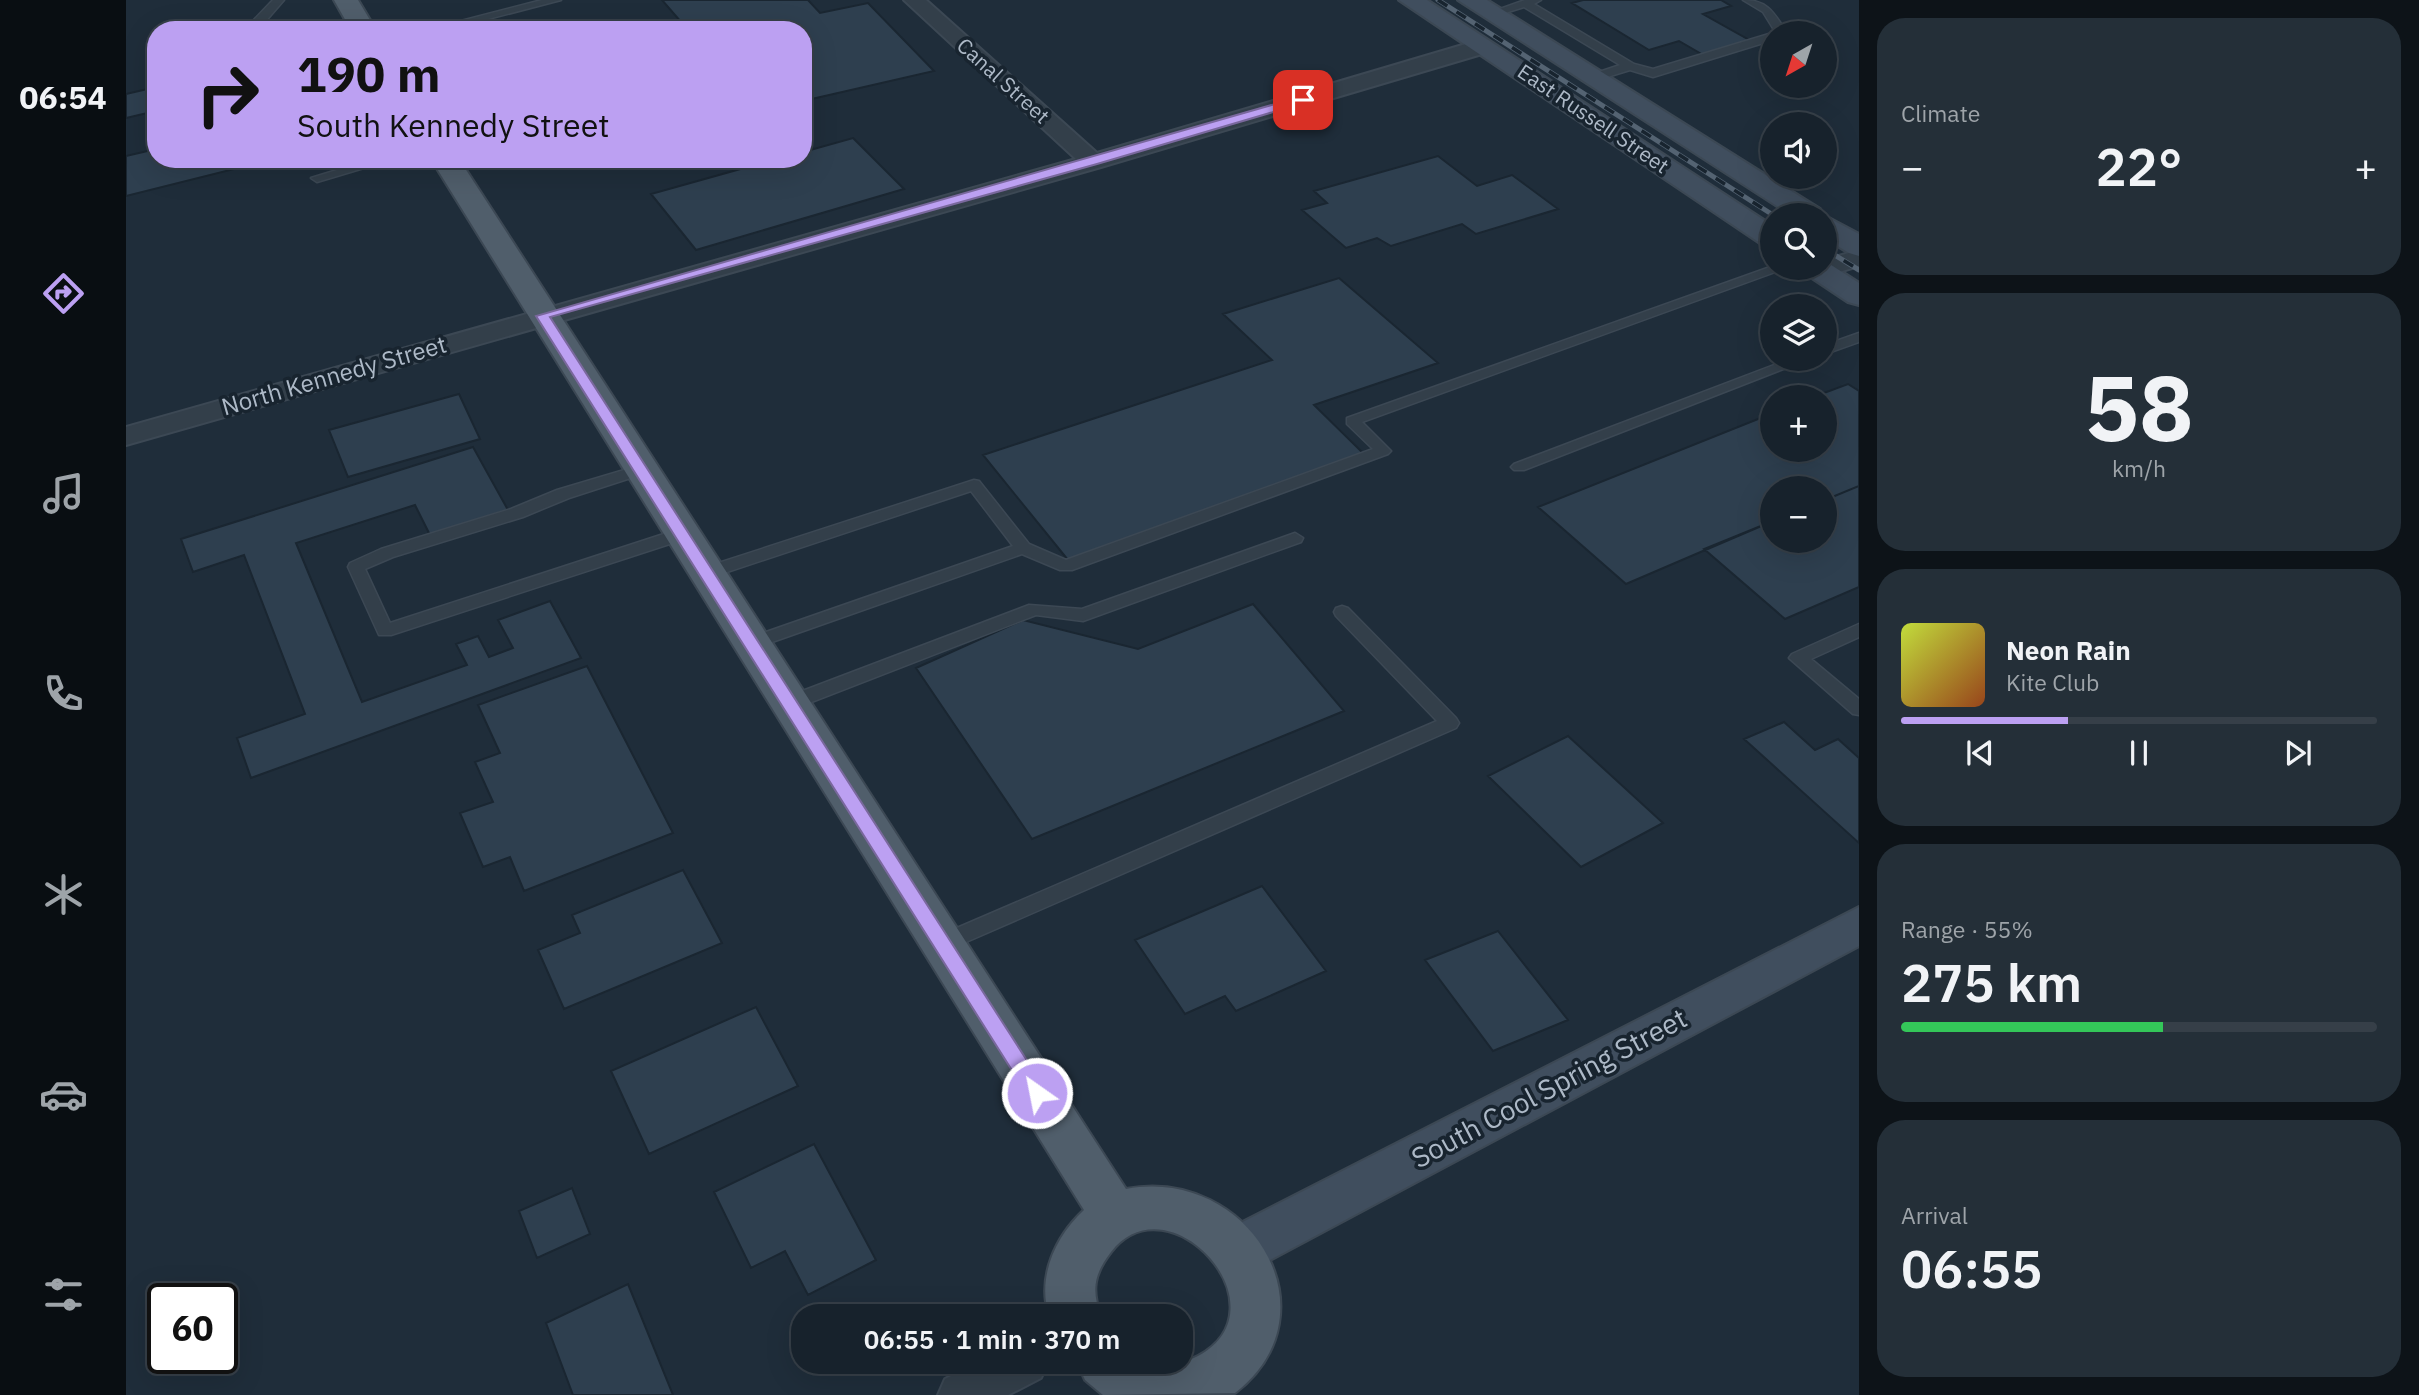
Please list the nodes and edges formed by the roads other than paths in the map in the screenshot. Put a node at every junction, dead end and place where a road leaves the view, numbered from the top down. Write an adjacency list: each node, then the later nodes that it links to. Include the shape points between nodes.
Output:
1 (279, 0): 9 (lane)
2 (346, 0): 10 (main road)
3 (556, 0): 11 (lane)
4 (914, 0): 18 (street, Canal Street)
5 (1411, 0): 15 (main road, East Russell Street)
6 (1748, 0): 12 (lane, via 1767,10)
7 (1531, 2): 8 (lane); 13 (lane)
8 (1481, 7): 13 (main road, East Russell Street)
9 (259, 21)
10 (359, 21)
11 (468, 21)
12 (1774, 21)
13 (1550, 34): 16 (lane); 17 (main road, East Russell Street)
14 (1760, 40): 16 (lane, via 1653,74)
15 (1483, 46): 18 (street, North Kennedy Street); 23 (main road, East Russell Street)
16 (1630, 66): 17 (lane)
17 (1594, 77): 22 (main road, East Russell Street)
18 (1093, 162): 31 (street, North Kennedy Street)
19 (354, 168): 21 (lane)
20 (451, 168): 31 (main road)
21 (317, 178)
22 (1791, 203)
23 (1760, 230)
24 (1837, 233): 25 (main road)
25 (1859, 247)
26 (1859, 258): 27 (street)
27 (1837, 264)
28 (1760, 275): 40 (lane, via 1352,421 1382,452 1066,566)
29 (1834, 280): 30 (main road)
30 (1859, 296)
31 (542, 316): 35 (street, North Kennedy Street); 37 (main road)
32 (1859, 337): 33 (lane)
33 (1837, 345)
34 (1771, 371): 36 (lane)
35 (126, 436)
36 (1519, 467)
37 (640, 470): 38 (main road); 38 (lane, via 356,567 385,631)
38 (682, 534): 41 (main road)
39 (1295, 538): 45 (lane, via 1083,615 1035,608)
40 (1023, 548): 41 (lane, via 974,485); 44 (lane)
41 (706, 573): 44 (main road)
42 (1342, 612): 48 (lane, via 1450,723)
43 (1859, 630): 46 (lane, via 1798,658)
44 (752, 643): 45 (main road)
45 (790, 703): 48 (main road)
46 (1859, 709)
47 (1859, 925): 50 (main road, South Cool Spring Street)
48 (943, 943): 49 (main road)
49 (1116, 1217): 50 (main road, via 1153,1207 1184,1210 1216,1227); 51 (main road, via 1086,1240 1072,1267)
50 (1239, 1250): 54 (main road, via 1256,1296 1254,1324 1240,1353)
51 (1070, 1304)
52 (1002, 1374): 55 (street)
53 (1119, 1374): 54 (main road, via 1134,1382)
54 (1213, 1387)
55 (961, 1395)

